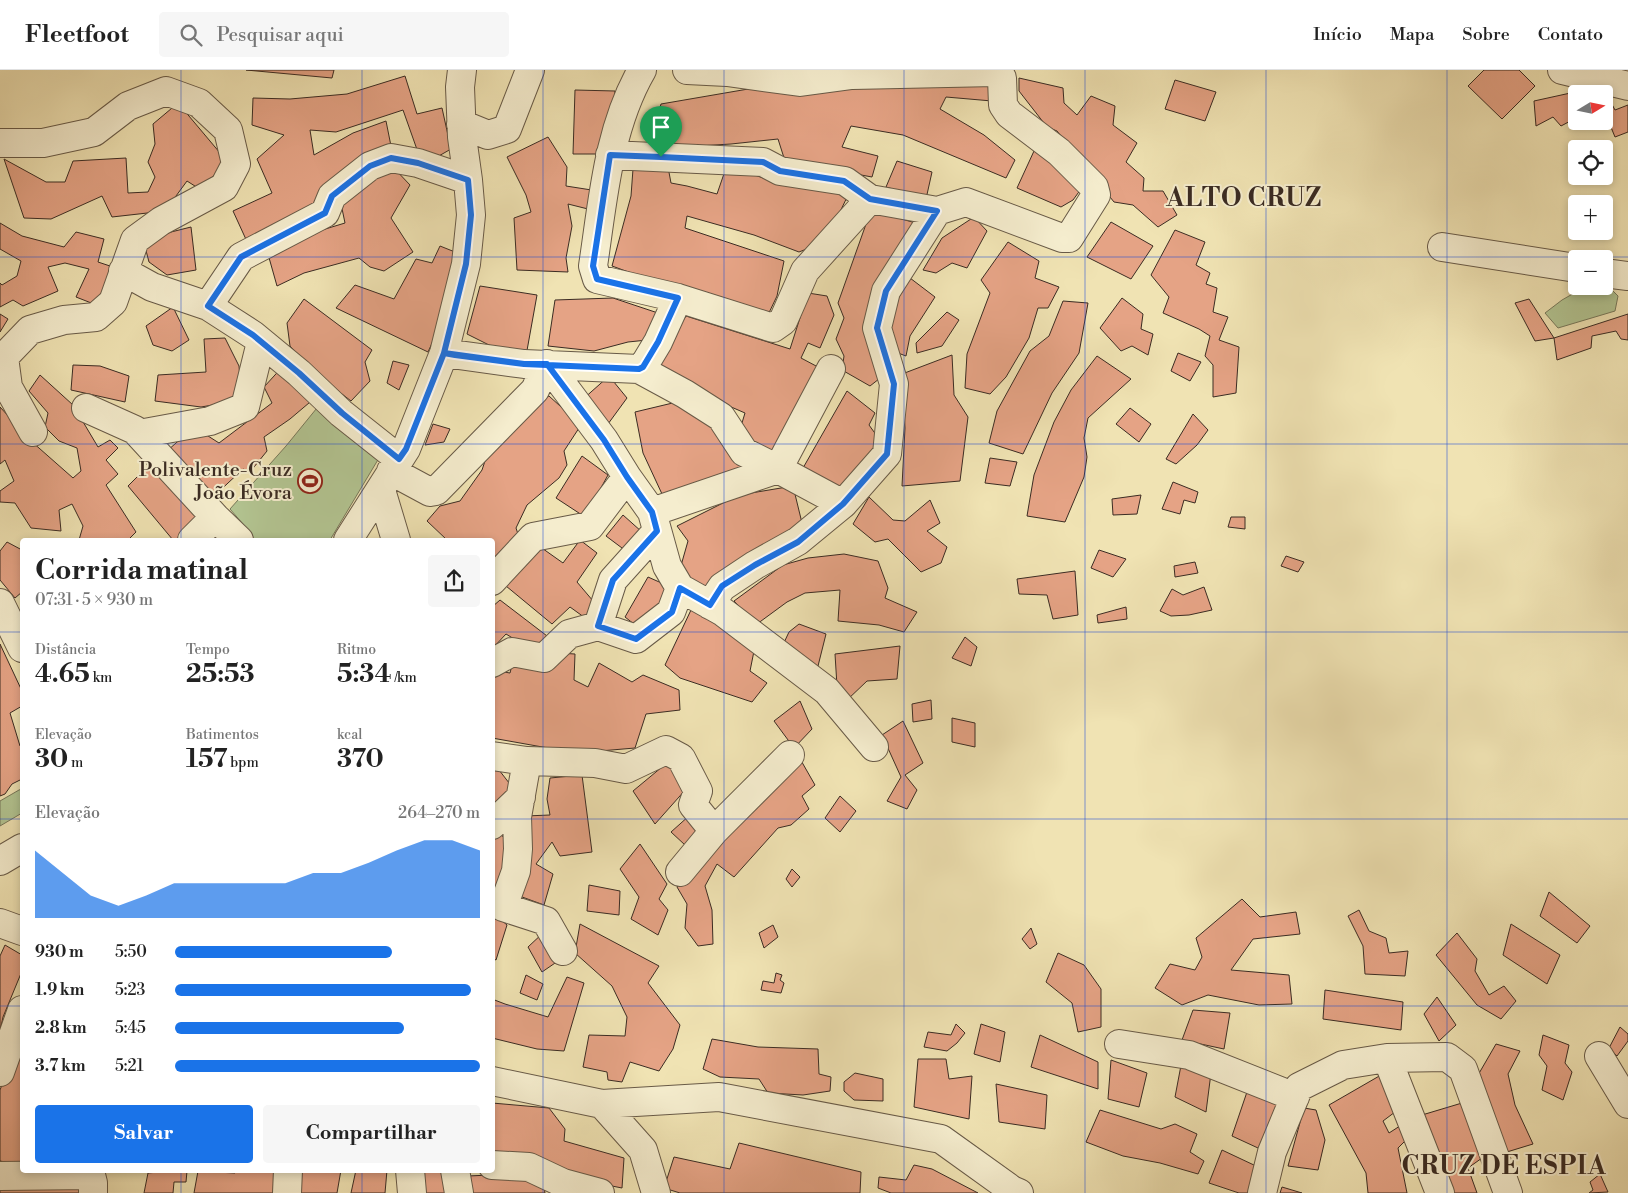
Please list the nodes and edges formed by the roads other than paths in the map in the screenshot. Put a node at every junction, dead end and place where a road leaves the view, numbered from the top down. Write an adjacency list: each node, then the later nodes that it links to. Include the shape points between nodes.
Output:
1 (441, 70): 8 (street)
2 (462, 70): 8 (street)
3 (530, 70): 8 (street, via 506,129 488,135)
4 (642, 70): 10 (street, via 624,108)
5 (687, 70): 13 (street, via 800,82 852,75 995,72 1002,78 1003,105 1009,114 1059,152 1094,187 1096,195 1068,238 966,202)
6 (1562, 70): 7 (street)
7 (1628, 86)
8 (462, 131): 11 (street)
9 (0, 143): 16 (street, via 43,143 94,132 128,106 166,91 200,103 228,130 236,164 224,187 161,221 135,240)
10 (610, 155): 12 (street, via 763,162 780,171 844,181); 19 (street, via 593,266 597,279)
11 (468, 180): 20 (street, via 418,163 391,158 370,166 332,196 325,213 241,257); 22 (street, via 471,215 466,264)
12 (870, 199): 13 (street); 19 (street, via 805,271 783,322 772,328)
13 (937, 211): 32 (street, via 886,291 877,328 894,384 887,454)
14 (1442, 247): 15 (street)
15 (1568, 267)
16 (123, 271): 20 (street, via 152,288); 27 (street, via 113,302 96,317 64,320 30,330 4,356 8,387)
17 (1613, 274): 18 (street)
18 (1628, 276)
19 (678, 298): 24 (street, via 658,342)
20 (208, 306): 21 (street)
21 (261, 342): 28 (street, via 245,407 210,421); 30 (street, via 342,413)
22 (444, 353): 23 (street); 30 (street, via 406,449)
23 (547, 364): 24 (street); 30 (street, via 535,390 436,491 430,492); 31 (street, via 604,440)
24 (639, 369): 29 (street, via 721,417 744,452)
25 (831, 369): 29 (street)
26 (86, 408): 28 (street)
27 (33, 432)
28 (139, 434): 33 (street)
29 (778, 470): 32 (street); 34 (street)
30 (391, 473): 37 (street); 38 (street)
31 (627, 477): 34 (street); 39 (street, via 590,526 533,537)
32 (843, 504): 42 (street, via 798,542 722,586)
33 (214, 517): 35 (street); 36 (street)
34 (654, 521): 40 (street, via 667,566); 43 (street, via 613,580)
35 (194, 538)
36 (237, 538)
37 (349, 538)
38 (396, 538)
39 (495, 578)
40 (680, 588): 42 (street); 43 (street, via 672,612 636,639)
41 (0, 603): 44 (street)
42 (710, 605): 46 (street, via 827,691)
43 (598, 626): 45 (street, via 569,634 544,658 512,652)
44 (20, 644)
45 (495, 661)
46 (874, 747)
47 (790, 755): 52 (street)
48 (495, 756): 49 (street)
49 (527, 761): 50 (street); 52 (street, via 596,763 626,769 666,750 681,758 698,791 693,805)
50 (521, 797): 51 (street); 58 (street, via 517,817 516,871 503,907 546,921)
51 (495, 822)
52 (714, 831): 55 (street)
53 (20, 849): 54 (street)
54 (0, 861)
55 (680, 872)
56 (0, 923): 57 (street)
57 (20, 931)
58 (563, 951)
59 (20, 1016): 63 (street)
60 (1119, 1044): 65 (street, via 1189,1055)
61 (1599, 1056): 67 (street)
62 (1387, 1058): 65 (street, via 1343,1065 1299,1086); 82 (street); 83 (street, via 1447,1057 1463,1069)
63 (0, 1072)
64 (495, 1082): 66 (street)
65 (1294, 1097): 81 (street, via 1272,1152)
66 (602, 1104): 79 (street, via 643,1150); 80 (street, via 719,1097 942,1139)
67 (1628, 1104)
68 (495, 1165): 73 (street, via 529,1167)
69 (288, 1173): 75 (street)
70 (410, 1173): 76 (street)
71 (456, 1173): 77 (street)
72 (0, 1176): 74 (street, via 91,1175)
73 (562, 1188): 78 (street)
74 (93, 1193)
75 (287, 1193)
76 (412, 1193)
77 (459, 1193)
78 (600, 1193)
79 (656, 1193)
80 (1019, 1193)
81 (1262, 1193)
82 (1440, 1193)
83 (1508, 1193)

